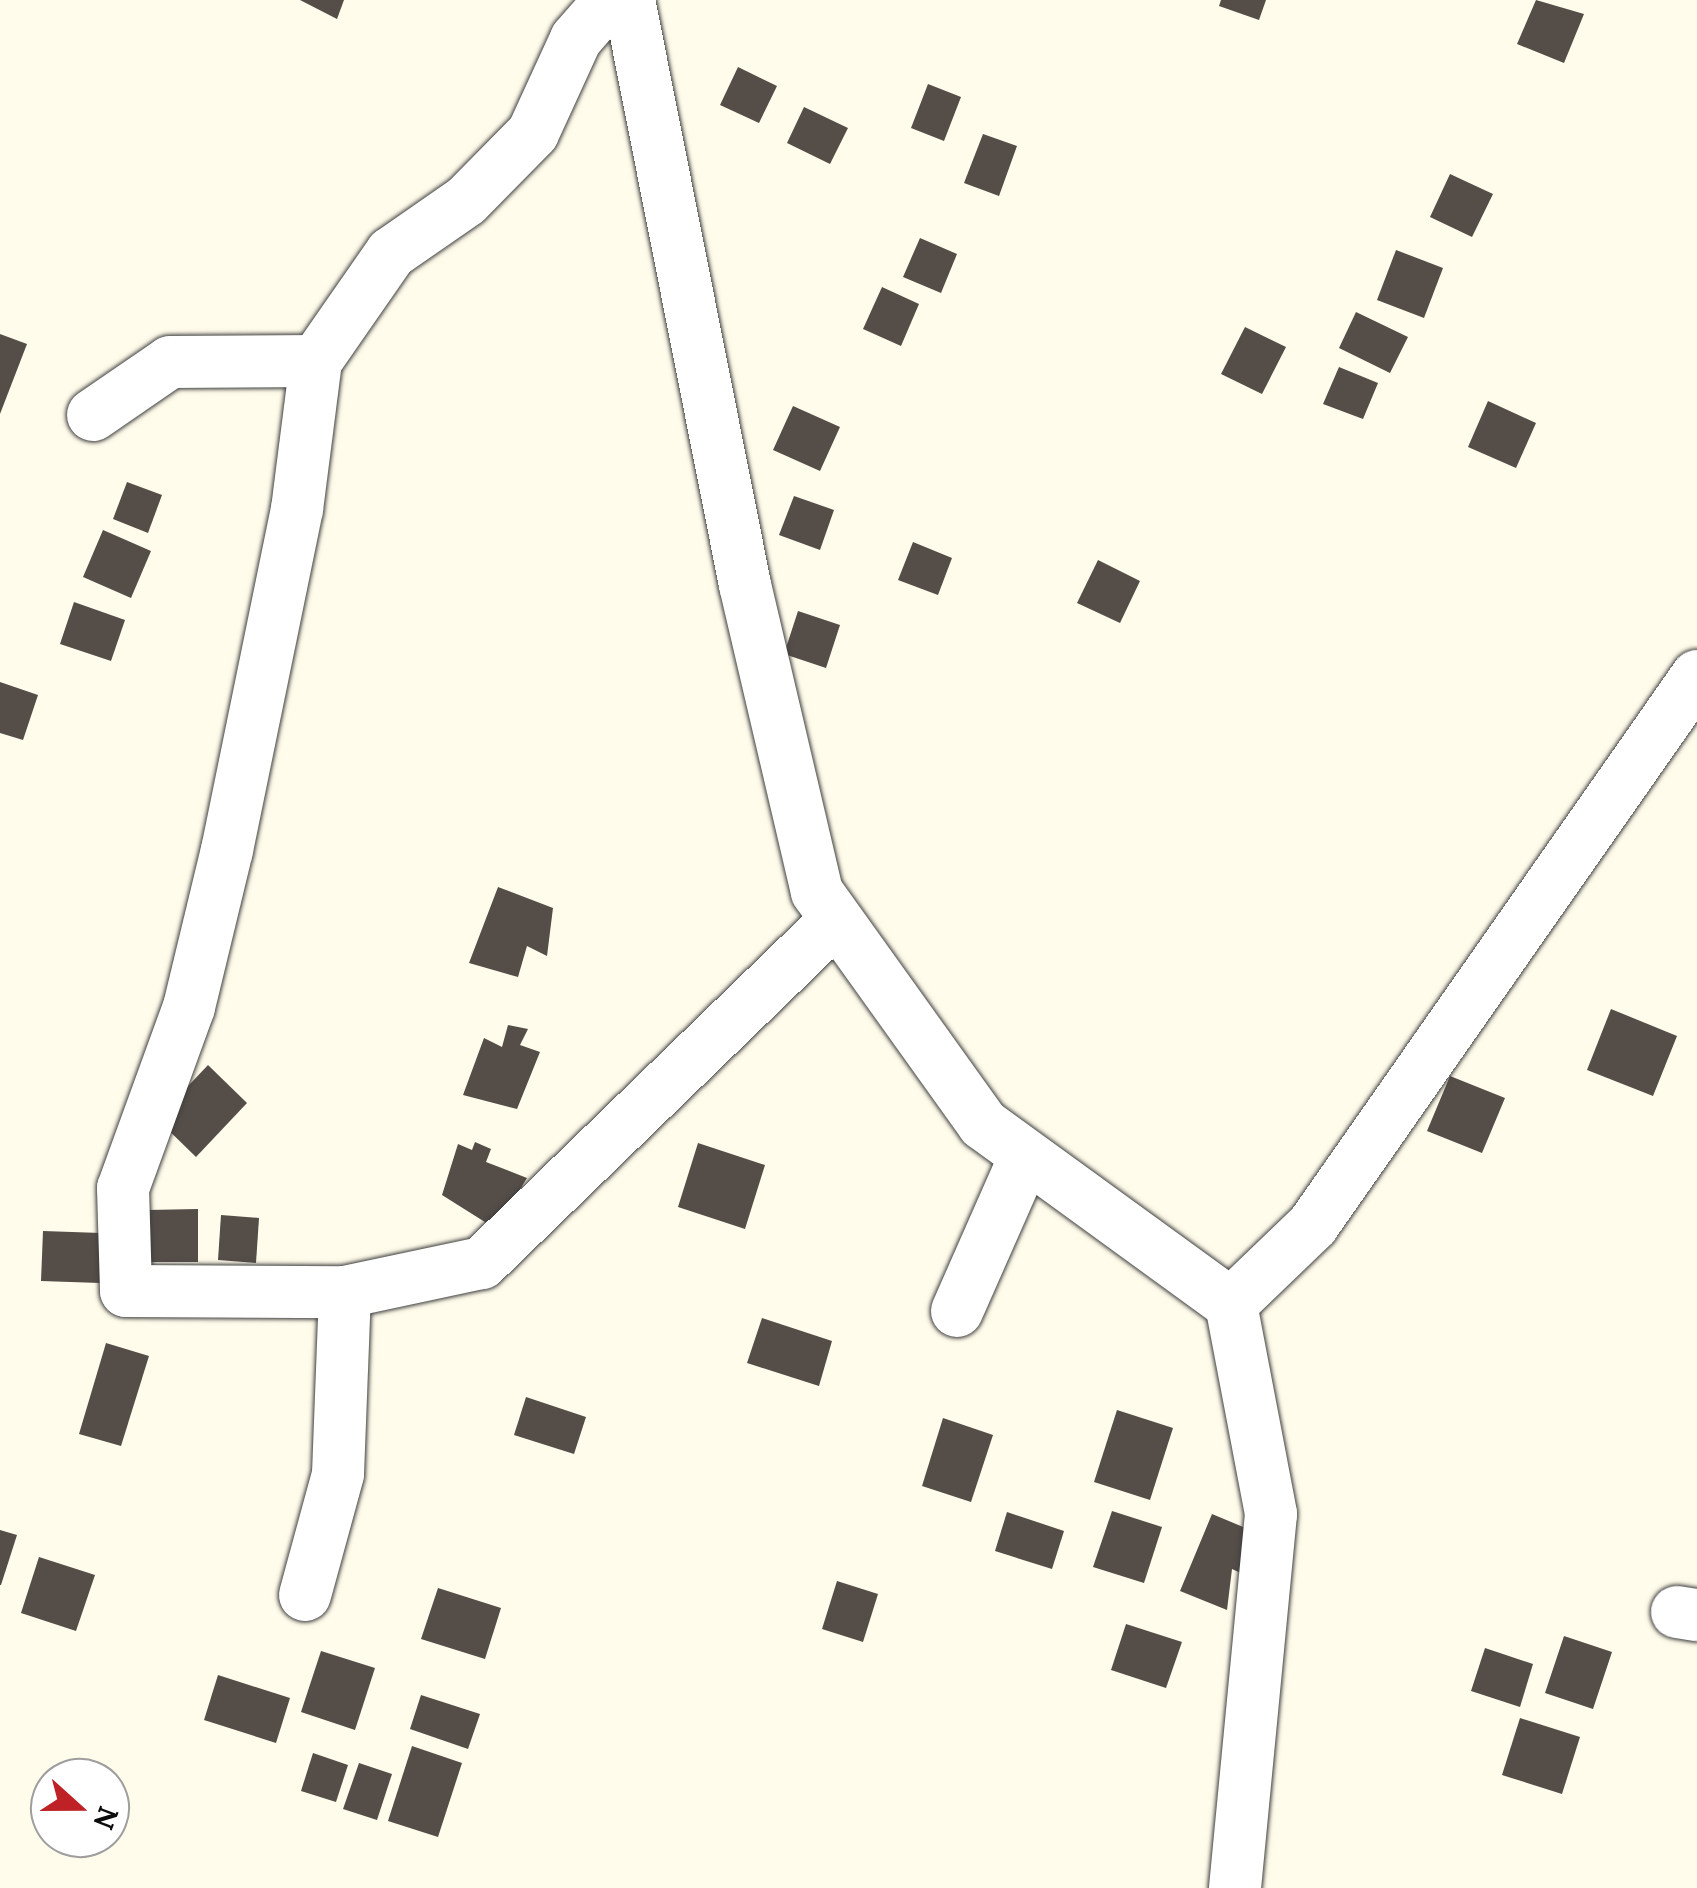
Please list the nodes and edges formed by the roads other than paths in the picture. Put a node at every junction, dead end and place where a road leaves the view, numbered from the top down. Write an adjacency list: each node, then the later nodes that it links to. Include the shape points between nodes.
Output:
1 (610, 0): 3 (street, via 576,39 533,132 466,201 392,253)
2 (629, 0): 6 (street, via 745,585 817,892)
3 (316, 361): 4 (street, via 170,362); 8 (street, via 297,509 228,850 190,1006 123,1188 124,1240 126,1292)
4 (93, 416)
5 (1697, 676): 9 (street, via 1313,1225)
6 (836, 920): 7 (street, via 983,1124); 8 (street, via 482,1263)
7 (1025, 1157): 9 (street); 10 (street)
8 (345, 1292): 11 (street, via 338,1474)
9 (1231, 1304): 12 (street, via 1272,1514)
10 (957, 1311)
11 (306, 1594)
12 (1235, 1888)

